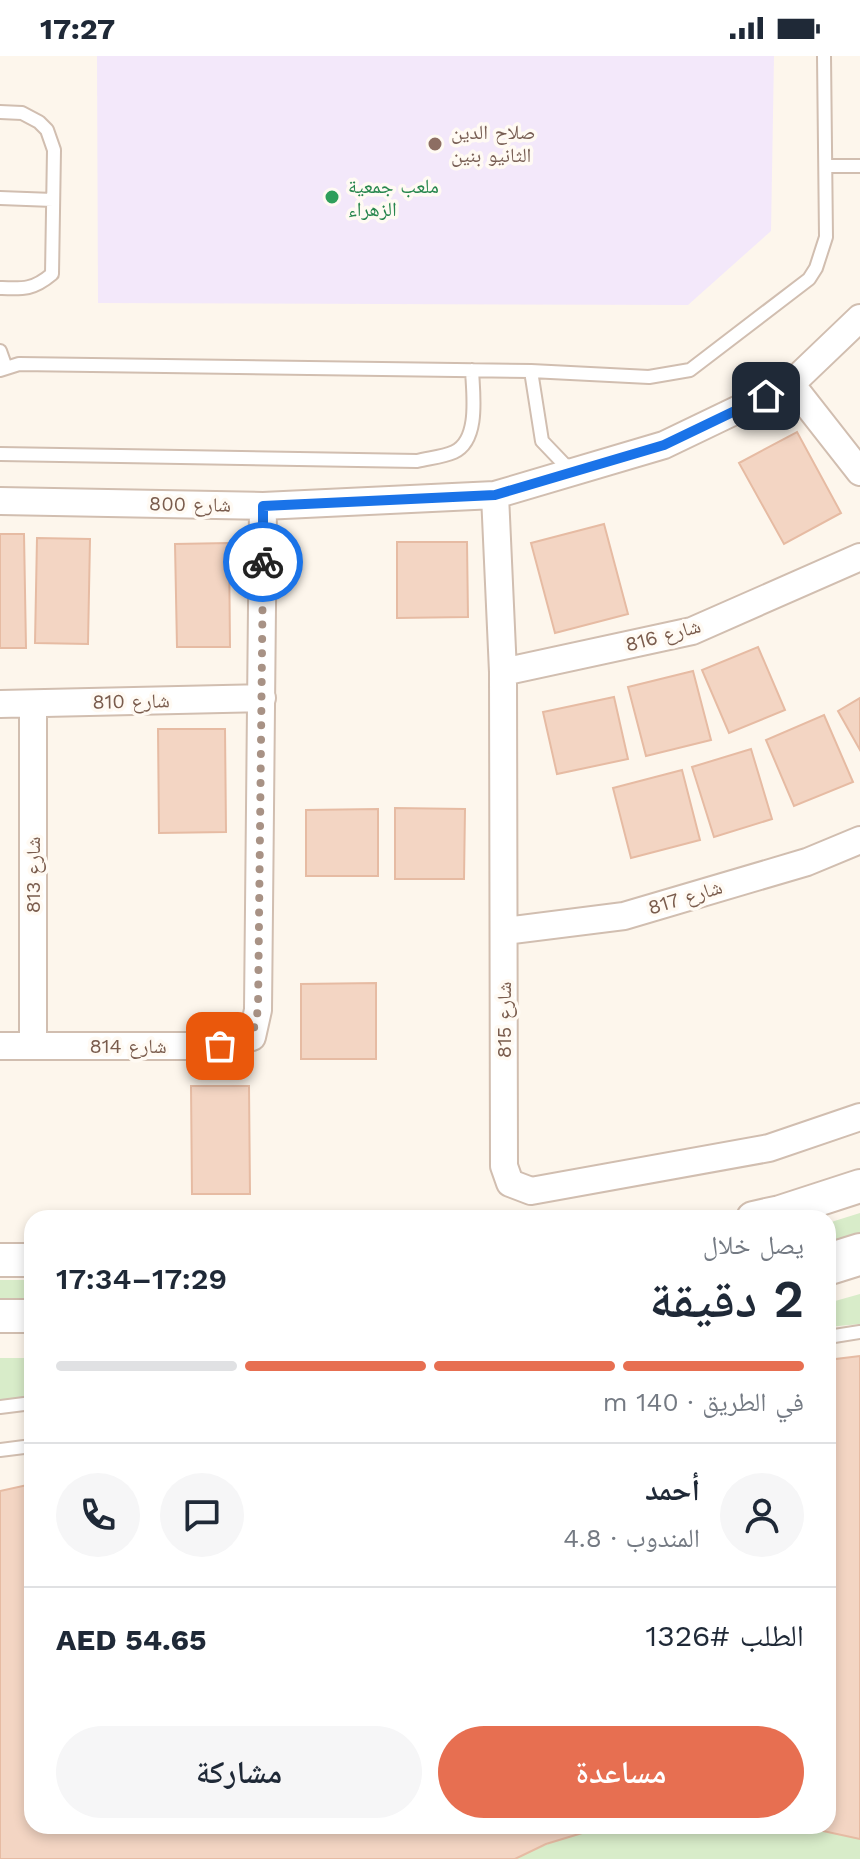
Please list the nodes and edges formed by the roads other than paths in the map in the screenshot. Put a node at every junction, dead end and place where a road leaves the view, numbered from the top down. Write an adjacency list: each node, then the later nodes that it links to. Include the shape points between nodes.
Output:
1 (824, 56): 3 (lane)
2 (0, 112): 6 (lane, via 22,113 47,130 54,150)
3 (826, 166): 4 (lane); 12 (lane, via 826,237 809,279 690,370 649,377)
4 (860, 166)
5 (0, 198): 6 (lane)
6 (53, 200): 7 (lane, via 52,274 24,289)
7 (0, 288)
8 (860, 318): 13 (street, شارع 800)
9 (0, 351): 10 (lane)
10 (3, 369): 11 (lane, via 19,364)
11 (472, 370): 12 (lane); 14 (lane, via 471,433 457,451 417,461)
12 (531, 371): 15 (lane, via 542,441 564,464)
13 (791, 384): 15 (street, شارع 800, via 664,445); 16 (street)
14 (0, 454)
15 (580, 470): 17 (street, شارع 800)
16 (860, 472)
17 (495, 495): 19 (street, شارع 800); 21 (street, شارع 815)
18 (0, 501): 19 (street, شارع 800)
19 (263, 506): 22 (street, شارع 814)
20 (860, 557): 21 (street, شارع 816, via 692,631)
21 (503, 672): 26 (street, شارع 815)
22 (262, 698): 24 (street, شارع 810); 28 (street, شارع 814, via 258,1010 252,1037 220,1046)
23 (0, 704): 24 (street, شارع 810)
24 (33, 704): 28 (street, شارع 813)
25 (860, 840): 26 (street, شارع 817, via 807,862 624,916)
26 (505, 931): 29 (street, شارع 815, via 504,1166 510,1183 531,1191 684,1165 769,1148)
27 (0, 1046): 28 (street, شارع 814)
28 (33, 1046)
29 (860, 1117)
30 (860, 1186): 31 (street)
31 (786, 1210)
32 (860, 1250): 33 (street)
33 (836, 1258)
34 (0, 1260): 35 (street)
35 (24, 1260)
36 (860, 1269): 37 (lane)
37 (836, 1276)
38 (0, 1316): 39 (street)
39 (24, 1316)
40 (860, 1332): 41 (lane)
41 (836, 1336)
42 (24, 1404): 43 (lane)
43 (0, 1407)
44 (24, 1447): 45 (lane)
45 (0, 1450)

